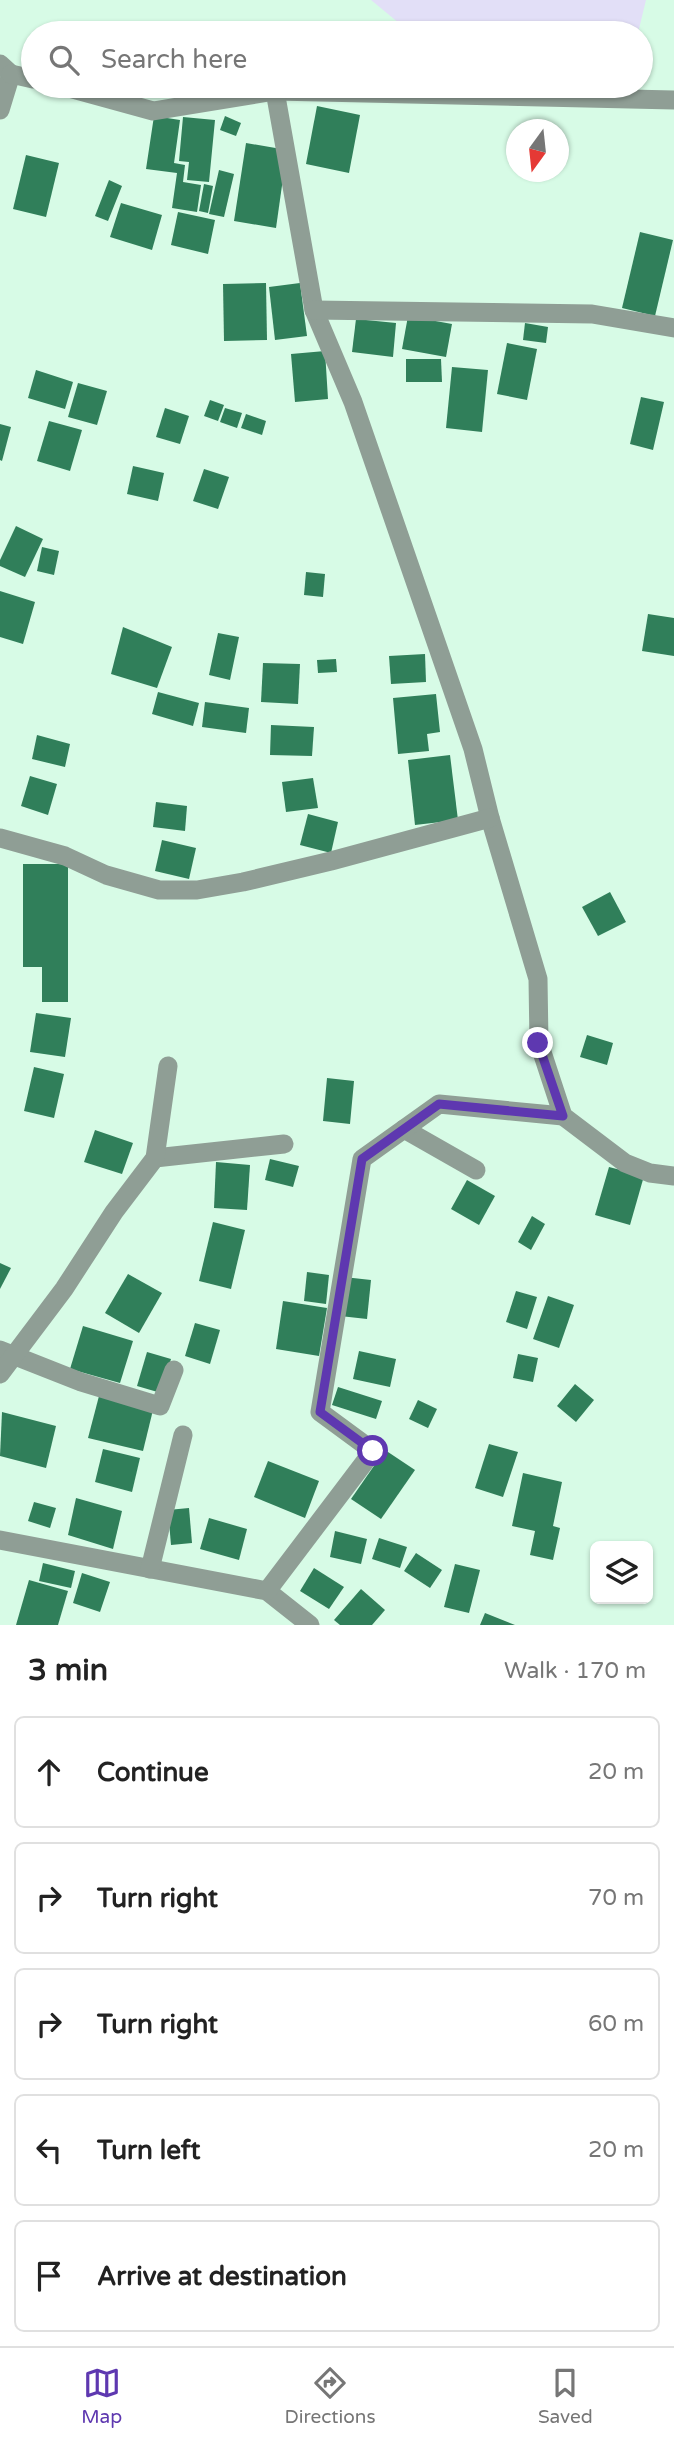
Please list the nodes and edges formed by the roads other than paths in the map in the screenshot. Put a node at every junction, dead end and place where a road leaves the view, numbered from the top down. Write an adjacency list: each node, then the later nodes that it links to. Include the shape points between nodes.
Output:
1 (5, 69): 7 (street)
2 (106, 98): 3 (street, via 153,111)
3 (232, 98)
4 (276, 98): 8 (street)
5 (585, 98): 6 (street)
6 (674, 100)
7 (0, 110)
8 (314, 310): 9 (street, via 592,314); 10 (street, via 352,402 473,749)
9 (674, 328)
10 (490, 818): 11 (street, via 197,890 159,890); 13 (street, via 538,979 538,1043)
11 (0, 838)
12 (168, 1066): 16 (street)
13 (563, 1116): 14 (street, via 439,1104); 18 (street, via 625,1163)
14 (404, 1129): 17 (street); 25 (street, via 362,1159 320,1412 373,1451)
15 (284, 1144): 16 (street)
16 (155, 1158): 19 (street, via 64,1289)
17 (476, 1170)
18 (674, 1176)
19 (7, 1353): 20 (street, via 160,1406); 21 (street)
20 (174, 1370)
21 (0, 1374)
22 (183, 1435): 24 (street)
23 (0, 1541): 24 (street)
24 (150, 1569): 25 (street)
25 (267, 1591): 26 (street)
26 (310, 1625)

